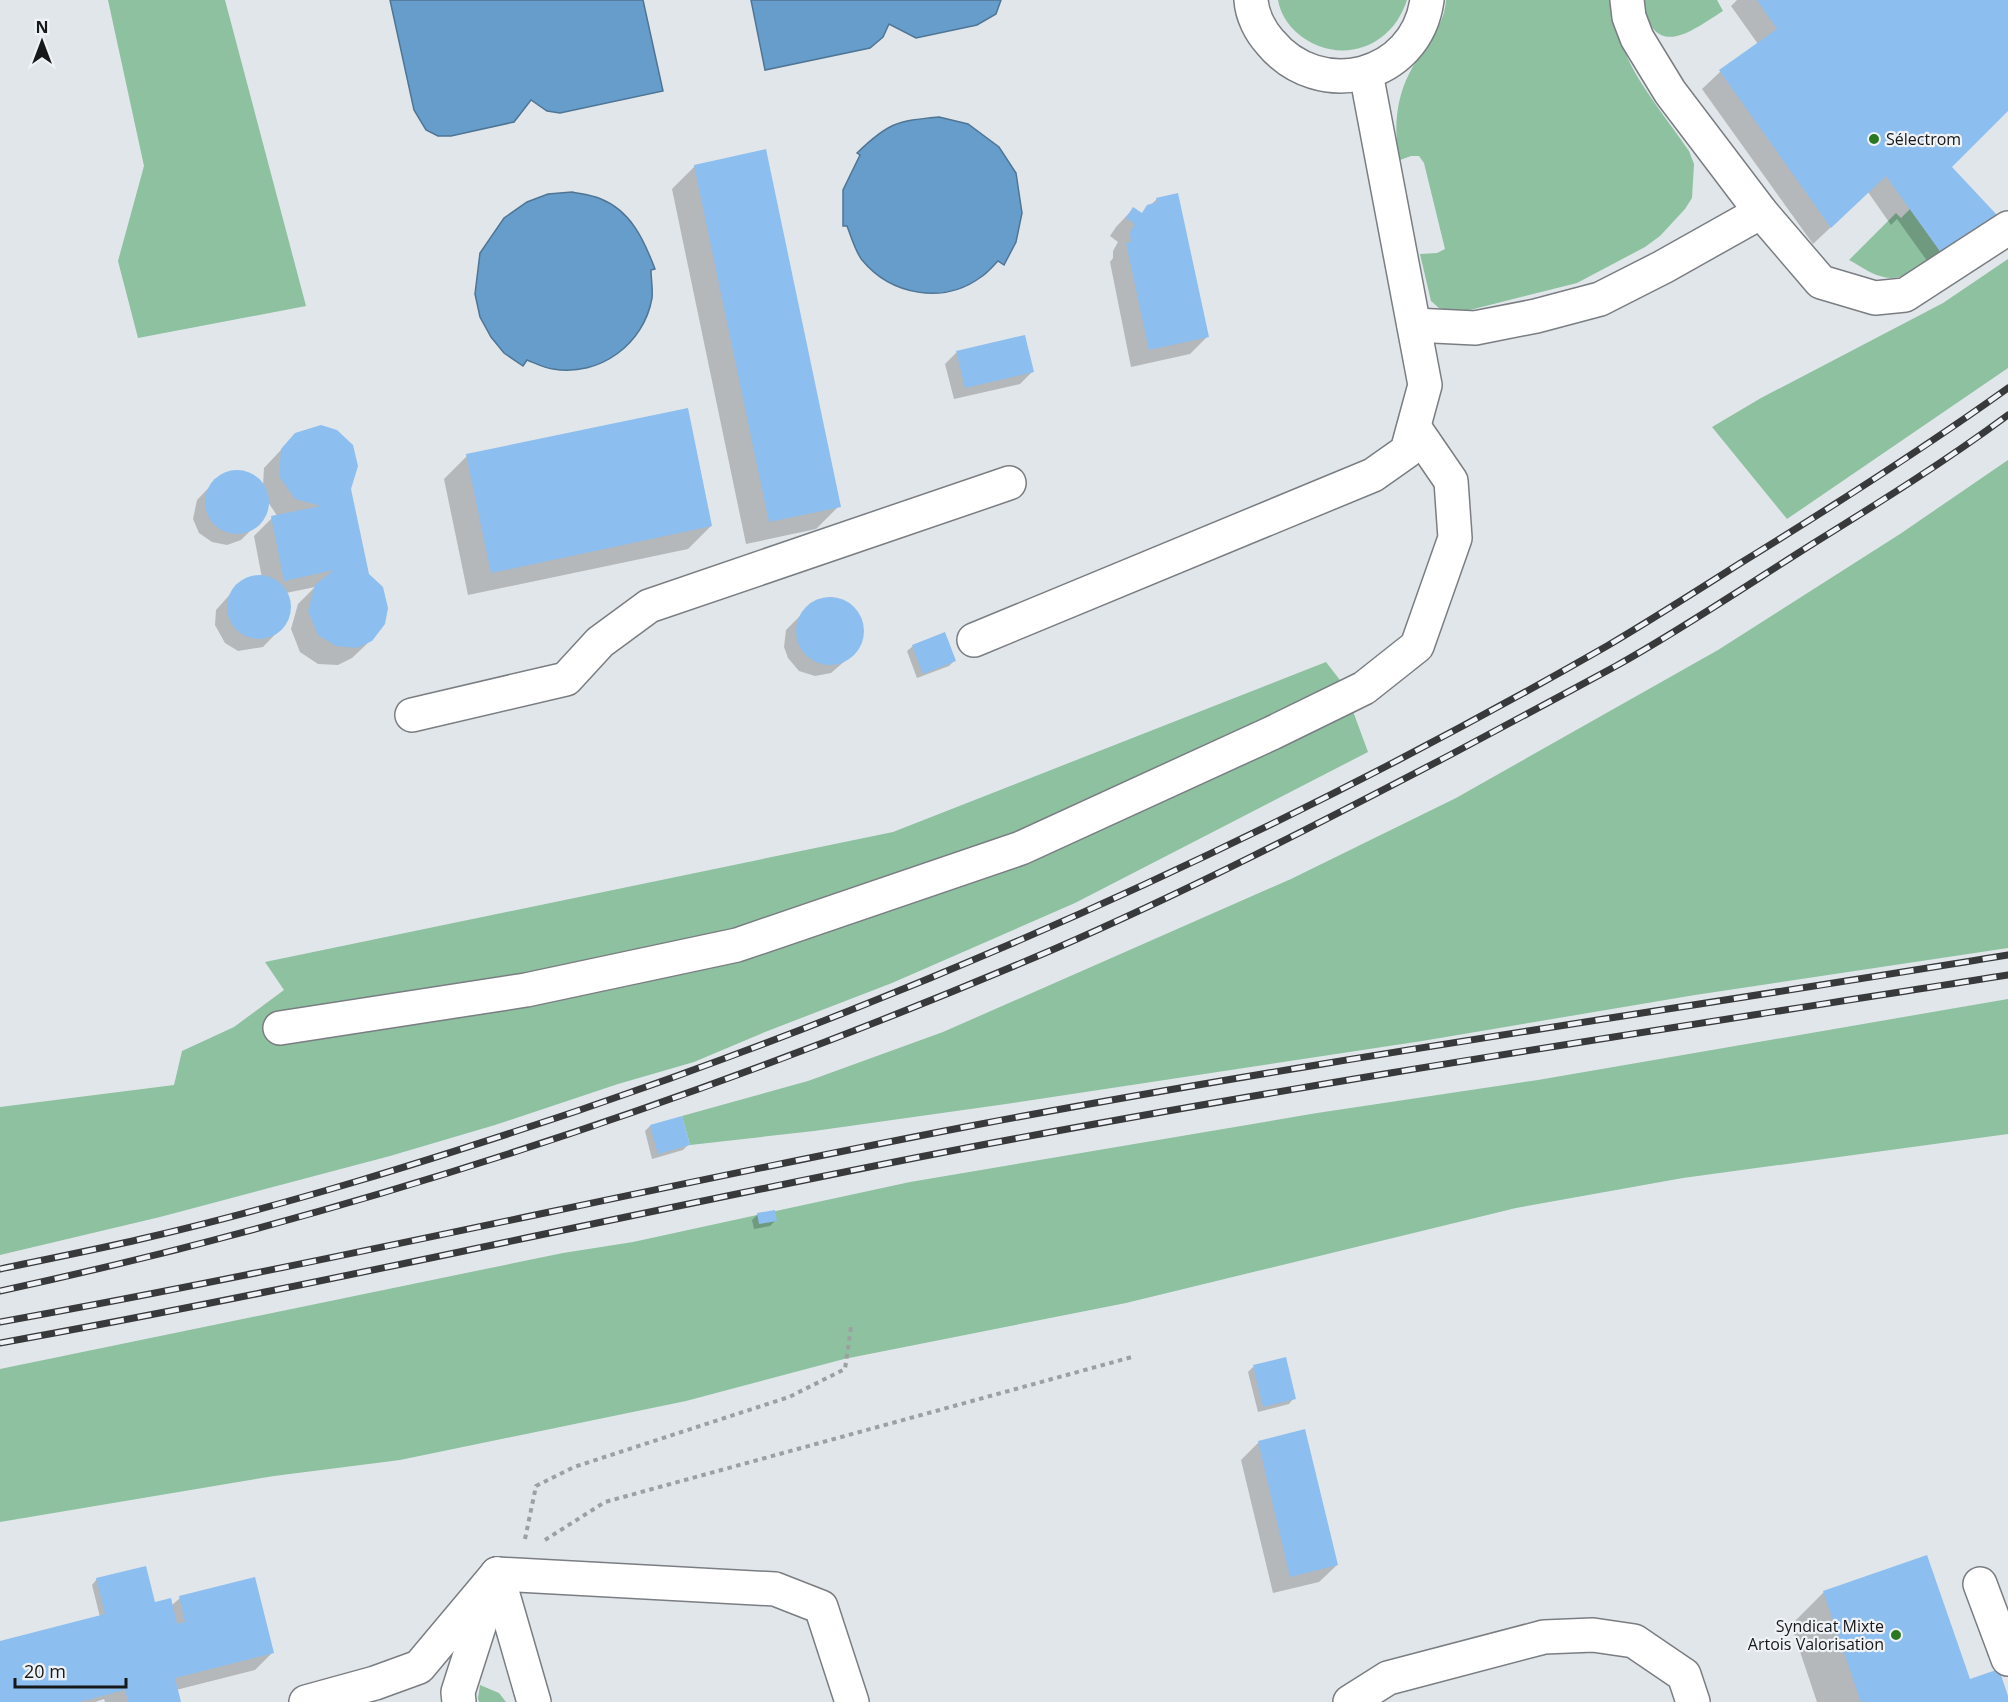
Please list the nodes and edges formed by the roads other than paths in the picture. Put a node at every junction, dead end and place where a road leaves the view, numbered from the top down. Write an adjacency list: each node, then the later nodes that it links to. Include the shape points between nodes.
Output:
1 (1251, 0): 4 (street, via 1262,32 1281,55 1306,70 1336,77)
2 (1427, 0): 4 (street, via 1425,15 1412,40 1392,61)
3 (1627, 0): 5 (street, via 1637,38 1670,92)
4 (1366, 73): 7 (street)
5 (1761, 212): 6 (street, via 1821,282 1875,298 1905,295); 7 (street, via 1600,299 1475,328)
6 (2008, 228)
7 (1414, 325): 8 (street, via 1425,385)
8 (1414, 427): 10 (street, via 1407,451 1373,475); 12 (street, via 1451,481 1455,538 1417,646 1364,688 1021,848 737,945 526,990)
9 (1009, 483): 11 (street, via 648,606 600,642 566,679)
10 (974, 640)
11 (412, 715)
12 (280, 1028)
13 (496, 1574): 16 (street, via 419,1667); 17 (street, via 458,1692); 18 (street); 19 (street, via 775,1589 821,1607)
14 (1980, 1584): 15 (street)
15 (2008, 1659)
16 (306, 1702)
17 (459, 1702)
18 (534, 1702)
19 (852, 1702)
20 (1350, 1702): 21 (street, via 1388,1678 1544,1637 1593,1635 1634,1641 1684,1675)
21 (1693, 1702)

